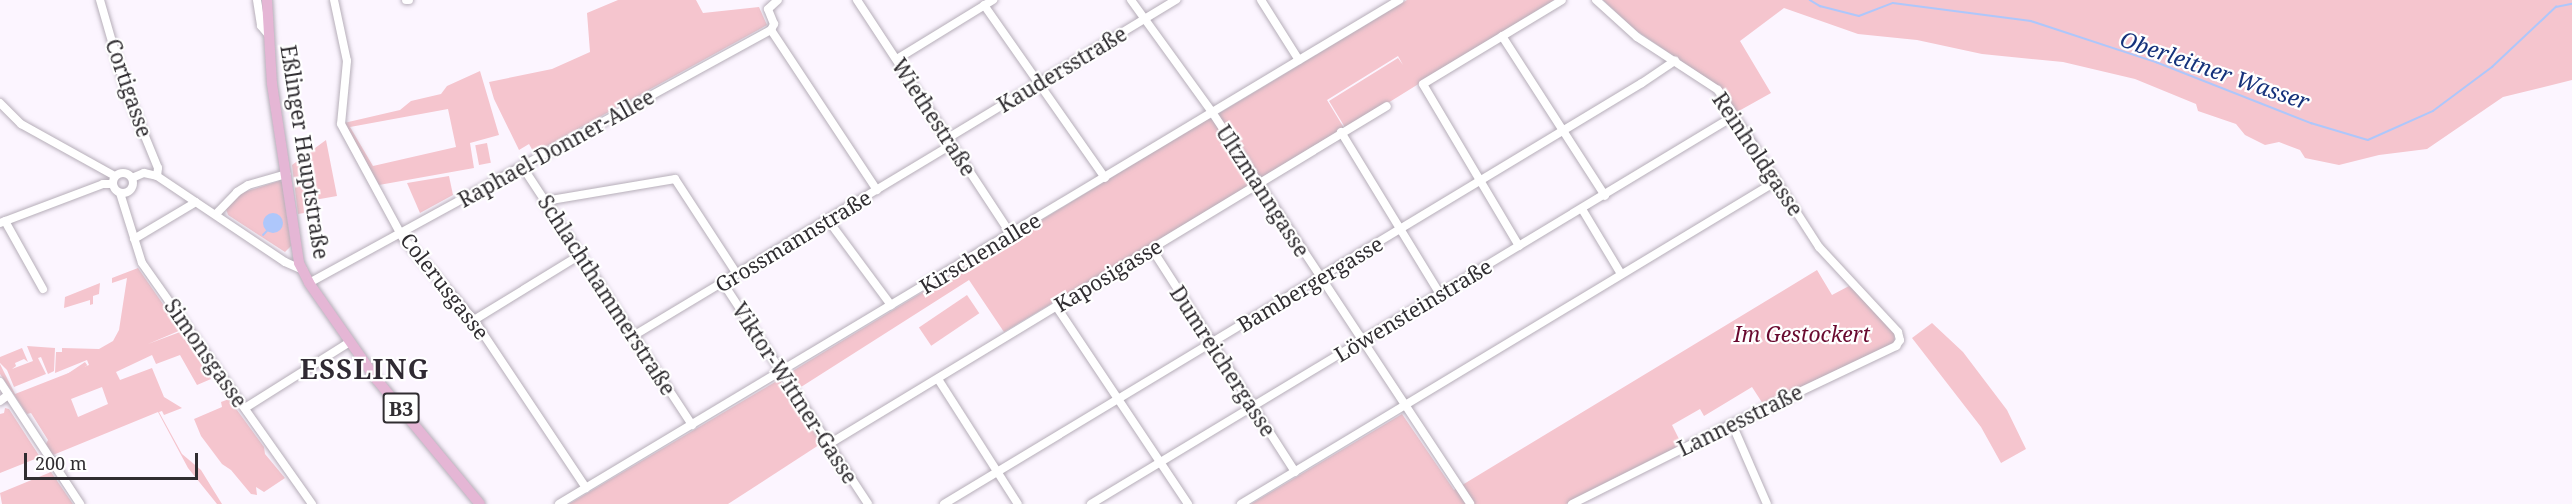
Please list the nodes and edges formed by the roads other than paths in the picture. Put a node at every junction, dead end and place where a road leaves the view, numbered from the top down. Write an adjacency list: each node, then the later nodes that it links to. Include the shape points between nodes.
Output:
1 (100, 0): 34 (street, Cortigasse, via 136,116 158,168)
2 (257, 0): 19 (street, Eßlinger Hauptstraße, via 261,26)
3 (267, 0): 19 (main road, Eßlinger Hauptstraße / B3)
4 (334, 0): 51 (street, Colerusgasse, via 347,61 341,124)
5 (762, 0): 16 (street)
6 (778, 0): 16 (street)
7 (857, 0): 21 (street, Wiethestraße)
8 (993, 0): 15 (street)
9 (1131, 0): 17 (street, Ultzmanngasse)
10 (1176, 0): 17 (street, Kaudersstraße)
11 (1261, 0): 22 (street)
12 (1399, 0): 22 (street, Kirschenallee)
13 (1562, 0): 20 (street)
14 (1596, 0): 23 (street, Reinholdgasse, via 1637,37)
15 (984, 5): 21 (street); 24 (street)
16 (768, 9): 18 (street, via 774,24)
17 (1145, 19): 24 (street, Kaudersstraße); 27 (street, Ultzmanngasse)
18 (771, 30): 32 (street, Raphael-Donner-Allee); 41 (street)
19 (268, 34): 33 (main road, Eßlinger Hauptstraße / B3)
20 (1502, 36): 29 (street); 38 (street, via 1423,84)
21 (897, 59): 31 (street, Wiethestraße)
22 (1299, 60): 27 (street, Kirschenallee)
23 (1675, 61): 28 (street, Reinholdgasse, via 1718,90); 29 (street, Bambergergasse)
24 (1039, 83): 31 (street, Kaudersstraße); 35 (street)
25 (0, 103): 37 (street, via 21,124)
26 (1387, 106): 30 (street, Kaposigasse)
27 (1212, 112): 35 (street, Kirschenallee); 40 (street, Ultzmanngasse)
28 (1734, 116): 39 (street, Reinholdgasse); 43 (street, Löwensteinstraße)
29 (1563, 131): 38 (street, Bambergergasse); 43 (street)
30 (1341, 132): 40 (street, Kaposigasse); 50 (street)
31 (950, 141): 41 (street, Grossmannstraße); 52 (street, Wiethestraße)
32 (522, 166): 44 (street, Schlachthammerstraße); 51 (street, Raphael-Donner-Allee)
33 (286, 174): 47 (street, via 248,184); 54 (main road, Eßlinger Hauptstraße / B3)
34 (157, 176): 36 (street, via 144,173); 45 (street)
35 (1105, 177): 52 (street, Kirschenallee)
36 (132, 178): 37 (street, via 122,172); 42 (street, via 129,191)
37 (114, 180): 42 (street); 49 (street)
38 (1480, 181): 50 (street, Bambergergasse); 55 (street)
39 (1775, 182): 62 (street); 71 (street, Reinholdgasse, via 1828,260)
40 (1258, 183): 56 (street, Kaposigasse); 63 (street, Ultzmanngasse)
41 (877, 190): 48 (street, Grossmannstraße)
42 (120, 193): 53 (street, Simonsgasse)
43 (1605, 196): 46 (street, Löwensteinstraße)
44 (545, 201): 58 (street, Schlachthammerstraße); 61 (street, via 675,179)
45 (196, 202): 47 (street); 53 (street)
46 (1582, 210): 55 (street, Löwensteinstraße); 62 (street)
47 (216, 214): 59 (street)
48 (828, 220): 61 (street, Grossmannstraße); 68 (street)
49 (2, 222): 66 (street)
50 (1400, 229): 63 (street, Bambergergasse); 67 (street)
51 (400, 233): 64 (street, Raphael-Donner-Allee); 70 (street, Colerusgasse)
52 (1011, 234): 68 (street, Kirschenallee)
53 (134, 239): 84 (street, Simonsgasse, via 142,262)
54 (297, 244): 57 (street); 60 (main road, Eßlinger Hauptstraße / B3)
55 (1519, 246): 67 (street, Löwensteinstraße)
56 (1152, 249): 69 (street, Kaposigasse); 74 (street, Dumreichergasse)
57 (290, 255): 59 (street); 60 (street)
58 (580, 255): 70 (street); 72 (street, Schlachthammerstraße)
59 (280, 257): 60 (street)
60 (301, 266): 64 (main road, Eßlinger Hauptstraße / B3)
61 (737, 274): 65 (street, Grossmannstraße)
62 (1621, 274): 82 (street)
63 (1320, 278): 74 (street, Bambergergasse); 75 (street, Ultzmanngasse)
64 (309, 283): 73 (main road, Eßlinger Hauptstraße / B3)
65 (723, 283): 72 (street, Grossmannstraße); 76 (street, Viktor-Wittner-Gasse)
66 (43, 289)
67 (1440, 294): 75 (street, Löwensteinstraße)
68 (891, 305): 76 (street, Kirschenallee)
69 (1056, 306): 77 (street, Kaposigasse); 80 (street)
70 (474, 320): 91 (street, Colerusgasse)
71 (1898, 332): 85 (street, Lannesstraße, via 1896,346)
72 (633, 336): 86 (street, Schlachthammerstraße)
73 (351, 342): 84 (street); 94 (main road, Eßlinger Hauptstraße / B3, via 377,380)
74 (1213, 342): 80 (street, Bambergergasse); 83 (street, Dumreichergasse)
75 (1362, 342): 82 (street, Ultzmanngasse); 83 (street, Löwensteinstraße)
76 (781, 369): 86 (street, Kirschenallee); 87 (street, Viktor-Wittner-Gasse)
77 (938, 379): 87 (street, Kaposigasse); 89 (street)
78 (0, 382): 79 (street)
79 (8, 395): 81 (street); 92 (street)
80 (1118, 399): 88 (street); 89 (street, Bambergergasse)
81 (0, 401)
82 (1405, 406): 90 (street); 102 (street, Ultzmanngasse)
83 (1252, 407): 88 (street, Löwensteinstraße); 90 (street, Dumreichergasse)
84 (244, 408): 93 (street, Simonsgasse)
85 (1732, 424): 103 (street, Lannesstraße); 104 (street)
86 (692, 425): 91 (street, Kirschenallee)
87 (829, 444): 96 (street, Viktor-Wittner-Gasse)
88 (1160, 462): 99 (street, Löwensteinstraße); 100 (street)
89 (997, 472): 97 (street, Bambergergasse); 98 (street)
90 (1295, 472): 101 (street)
91 (586, 488): 95 (street, Kirschenallee)
92 (80, 504)
93 (312, 504)
94 (480, 504)
95 (560, 504)
96 (868, 504)
97 (944, 504)
98 (1018, 504)
99 (1091, 504)
100 (1188, 504)
101 (1241, 504)
102 (1470, 504)
103 (1572, 504)
104 (1767, 504)

